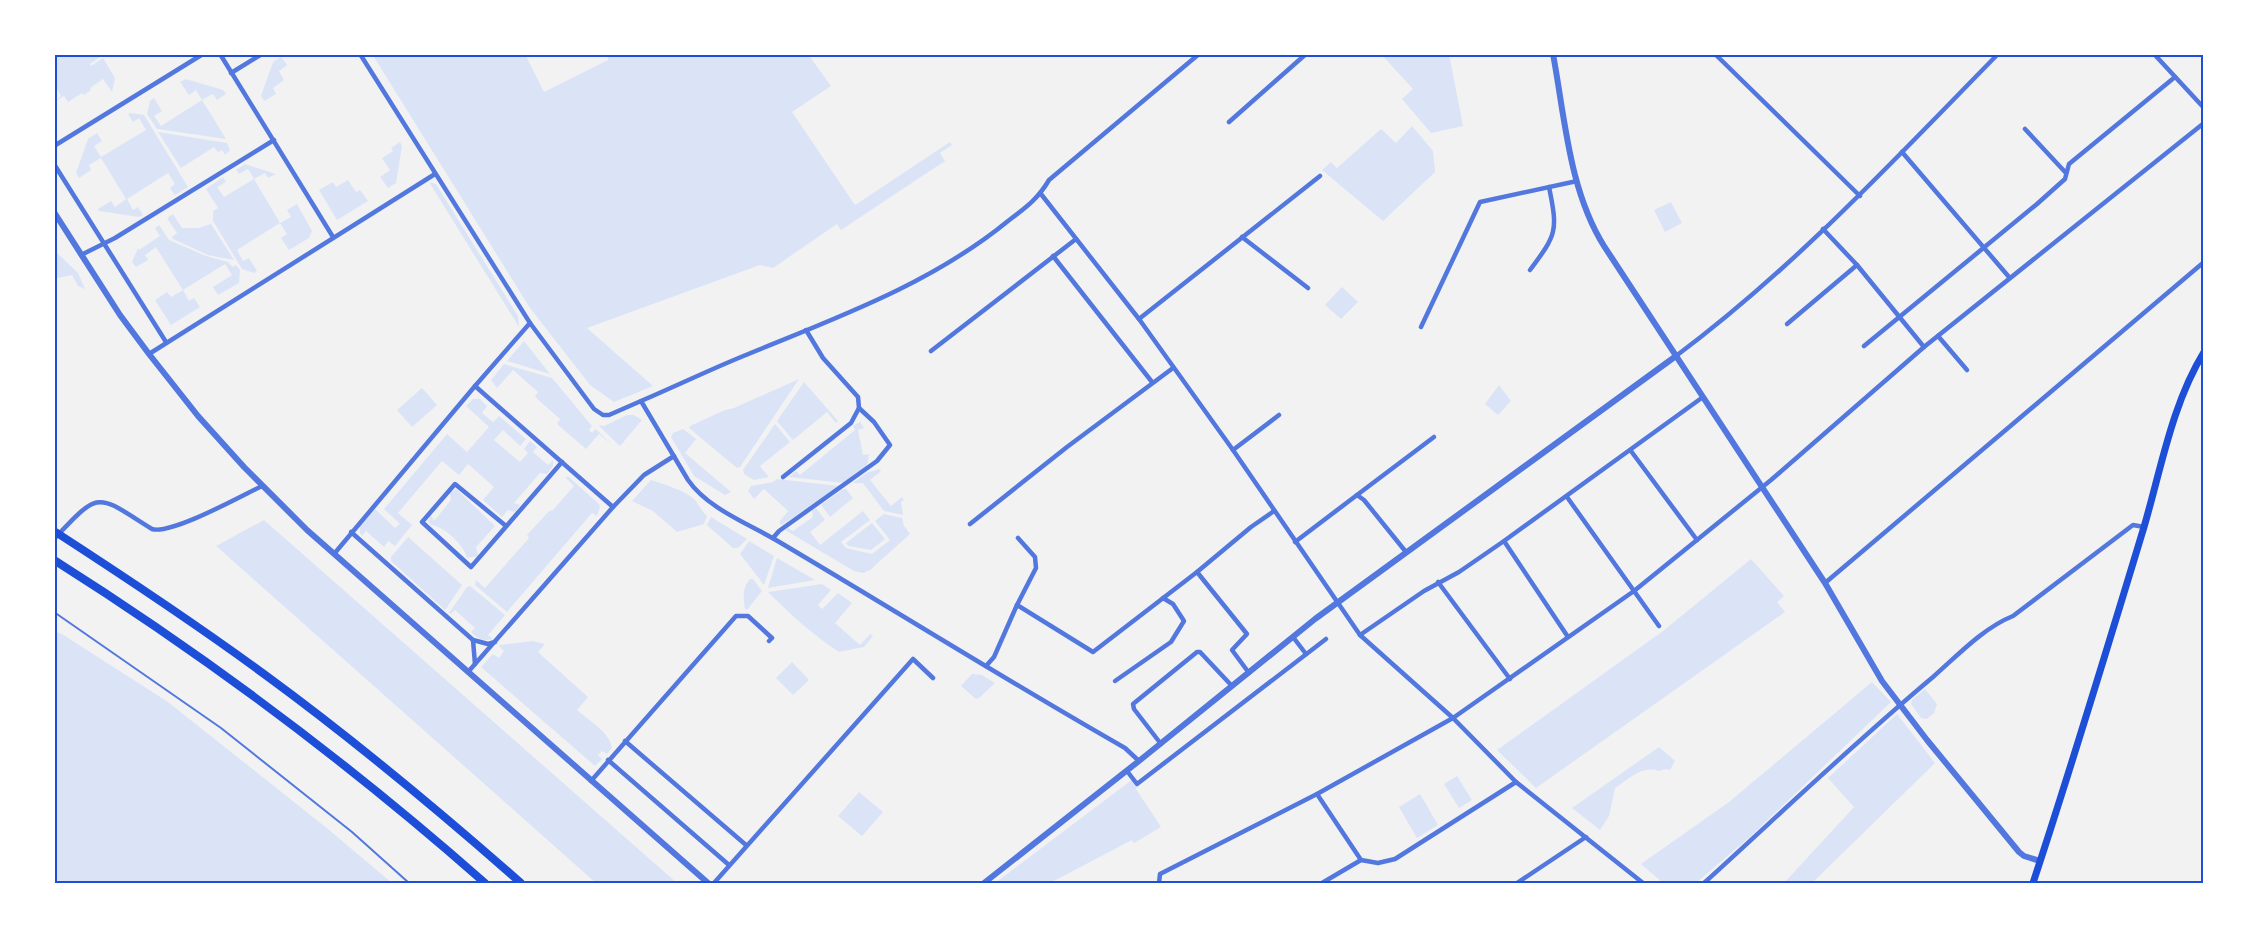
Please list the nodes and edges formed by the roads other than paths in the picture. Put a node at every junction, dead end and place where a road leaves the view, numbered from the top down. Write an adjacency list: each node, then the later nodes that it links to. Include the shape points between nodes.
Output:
1 (203, 54): 18 (street)
2 (220, 54): 11 (street)
3 (262, 54): 11 (street)
4 (360, 54): 22 (street)
5 (1199, 54): 26 (street, via 1049,180)
6 (1306, 54): 14 (street)
7 (1553, 54): 24 (street)
8 (1716, 54): 27 (street)
9 (1998, 54): 19 (street)
10 (2154, 54): 12 (street)
11 (231, 73): 17 (street)
12 (2175, 77): 13 (street); 21 (street, via 2069,164)
13 (2204, 108)
14 (1229, 122)
15 (2204, 123): 40 (street)
16 (2025, 129): 21 (street)
17 (274, 140): 30 (street); 33 (street)
18 (54, 146)
19 (1902, 152): 27 (street); 34 (street)
20 (54, 164): 33 (street)
21 (2066, 173): 34 (street, via 2065,179)
22 (435, 174): 30 (street); 44 (street)
23 (1320, 176): 31 (street)
24 (1577, 181): 25 (street); 55 (street, via 1600,241)
25 (1549, 187): 39 (street, via 1556,219 1553,234); 46 (street, via 1480,202)
26 (1041, 194): 32 (street); 47 (street, via 951,261 891,293)
27 (1860, 195): 29 (street)
28 (54, 212): 35 (street)
29 (1823, 229): 38 (street); 55 (street, via 1727,317)
30 (333, 237): 49 (street)
31 (1242, 237): 41 (street); 43 (street)
32 (1076, 239): 36 (street); 43 (street)
33 (104, 243): 35 (street); 49 (street)
34 (1985, 248): 40 (street); 42 (street)
35 (81, 255): 54 (street)
36 (1053, 256): 52 (street); 58 (street)
37 (2204, 262): 92 (street)
38 (1857, 265): 42 (street); 45 (street)
39 (1530, 270)
40 (2009, 278): 48 (street)
41 (1308, 288)
42 (1898, 318): 50 (street); 51 (street)
43 (1138, 319): 56 (street)
44 (530, 322): 59 (street); 61 (street, via 594,409 609,415)
45 (1787, 324)
46 (1421, 327)
47 (806, 330): 61 (street); 62 (street, via 823,358 858,397)
48 (1938, 336): 51 (street); 57 (street)
49 (166, 342): 54 (street)
50 (1864, 346)
51 (1924, 347): 71 (street)
52 (931, 351)
53 (2204, 352): 78 (main road, via 2188,383)
54 (149, 354): 70 (street, via 204,423)
55 (1676, 356): 60 (street); 87 (street)
56 (1173, 368): 58 (street); 65 (street)
57 (1967, 370)
58 (1152, 382): 76 (street)
59 (475, 386): 68 (street); 80 (street)
60 (1703, 397): 66 (street); 71 (street)
61 (641, 401): 67 (street)
62 (859, 408): 69 (street, via 851,423); 81 (street, via 890,442 888,450)
63 (1279, 414): 65 (street)
64 (1434, 437): 72 (street)
65 (1233, 450): 75 (street)
66 (1631, 451): 73 (street); 84 (street)
67 (674, 456): 74 (street, via 645,475); 81 (street, via 702,497)
68 (562, 462): 74 (street); 77 (street)
69 (783, 477)
70 (262, 486): 83 (street, via 174,528 158,531 113,504 99,501 86,506); 88 (street)
71 (1762, 487): 84 (street); 92 (street)
72 (1357, 495): 85 (street); 87 (street)
73 (1566, 497): 86 (street); 93 (street)
74 (613, 507): 105 (street)
75 (1274, 511): 85 (street); 90 (street)
76 (970, 524)
77 (506, 526): 77 (street, via 471,567 422,522 455,484)
78 (2144, 527): 115 (street, via 2133,525 1985,633); 128 (main road)
79 (54, 531): 132 (highway, via 282,687 393,774)
80 (351, 532): 88 (street); 103 (street)
81 (773, 538): 108 (street)
82 (1018, 538): 96 (street, via 1035,557 1036,568)
83 (54, 539)
84 (1697, 540): 93 (street)
85 (1295, 542): 95 (street)
86 (1504, 542): 91 (street); 101 (street)
87 (1406, 552): 95 (street)
88 (334, 554): 109 (street)
89 (54, 560): 131 (highway, via 253,696 367,784)
90 (1197, 572): 94 (street); 110 (street, via 1247,634 1232,650)
91 (1438, 582): 99 (street); 112 (street)
92 (1825, 583): 115 (street)
93 (1634, 591): 98 (street); 101 (street)
94 (1162, 598): 96 (street, via 1093,652); 113 (street, via 1173,604 1184,621 1171,642)
95 (1338, 602): 99 (street); 100 (street)
96 (1017, 605): 108 (street, via 994,657)
97 (54, 612): 130 (lane, via 221,728 352,832)
98 (1659, 626)
99 (1360, 635): 116 (street)
100 (1293, 637): 106 (street); 110 (street)
101 (1568, 637): 112 (street)
102 (1326, 639): 106 (street)
103 (473, 640): 105 (street, via 488,644); 107 (street)
104 (769, 640): 117 (street, via 772,638 748,616 736,616)
105 (497, 641): 107 (street)
106 (1306, 654): 121 (street, via 1137,784)
107 (476, 664): 109 (street)
108 (986, 666): 120 (street, via 1125,748)
109 (468, 672): 122 (street)
110 (1249, 673): 114 (street)
111 (933, 678): 126 (street, via 913,659)
112 (1510, 679): 116 (street)
113 (1115, 681)
114 (1232, 686): 118 (street); 118 (street, via 1197,652 1133,704)
115 (1899, 704): 128 (street, via 2019,852); 140 (street)
116 (1453, 718): 123 (street); 124 (street)
117 (624, 741): 119 (street); 126 (street)
118 (1161, 744): 120 (street)
119 (608, 760): 122 (street); 129 (street)
120 (1139, 761): 121 (street)
121 (1127, 771): 135 (street)
122 (591, 781): 133 (street)
123 (1516, 782): 125 (street); 127 (street, via 1395,859)
124 (1317, 794): 127 (street); 136 (street, via 1160,874)
125 (1586, 837): 138 (street); 139 (street)
126 (746, 845): 129 (street)
127 (1361, 860): 137 (street)
128 (2040, 861): 141 (main road)
129 (729, 865): 134 (street)
130 (409, 883)
131 (485, 883)
132 (521, 883)
133 (708, 883)
134 (714, 883)
135 (984, 883)
136 (1159, 883)
137 (1322, 883)
138 (1517, 883)
139 (1643, 883)
140 (1704, 883)
141 (2033, 883)

